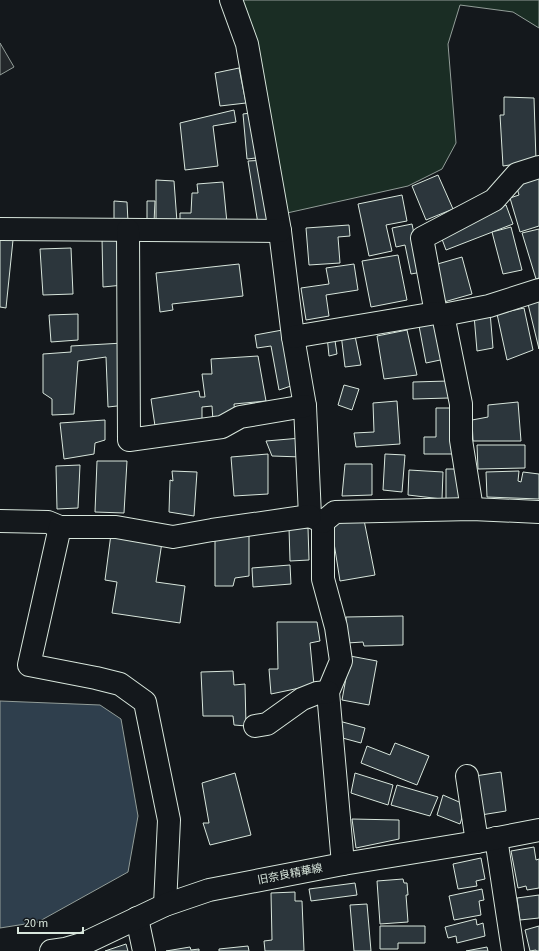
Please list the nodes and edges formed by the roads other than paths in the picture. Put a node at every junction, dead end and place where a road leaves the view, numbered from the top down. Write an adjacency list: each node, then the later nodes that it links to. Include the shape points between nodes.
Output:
1 (231, 0): 5 (street, via 247,44)
2 (539, 167): 7 (street, via 517,174 494,200 422,238)
3 (0, 230): 4 (street)
4 (128, 230): 5 (street); 9 (street, via 129,440 222,427 240,417)
5 (280, 231): 8 (street)
6 (539, 290): 7 (street, via 489,306)
7 (439, 314): 8 (street); 10 (street, via 461,404 460,440)
8 (293, 337): 9 (street)
9 (305, 406): 12 (street)
10 (472, 509): 11 (street); 12 (street, via 335,512)
11 (539, 512)
12 (317, 519): 14 (street, via 212,530 173,537 116,527); 15 (street, via 323,579 336,627 341,661)
13 (0, 521): 14 (street, via 48,522)
14 (60, 526): 21 (street, via 29,665 120,684 145,702 169,820)
15 (328, 692): 16 (street, via 302,699 267,724); 20 (street)
16 (255, 726)
17 (467, 776): 19 (street)
18 (539, 830): 19 (street, 旧奈良精華線)
19 (487, 840): 20 (street, 旧奈良精華線); 25 (street)
20 (343, 864): 21 (street, 旧奈良精華線, via 209,890)
21 (165, 905): 22 (street, 旧奈良精華線)
22 (137, 918): 23 (street, 旧奈良精華線, via 85,943); 24 (street)
23 (51, 951)
24 (144, 951)
25 (513, 951)

